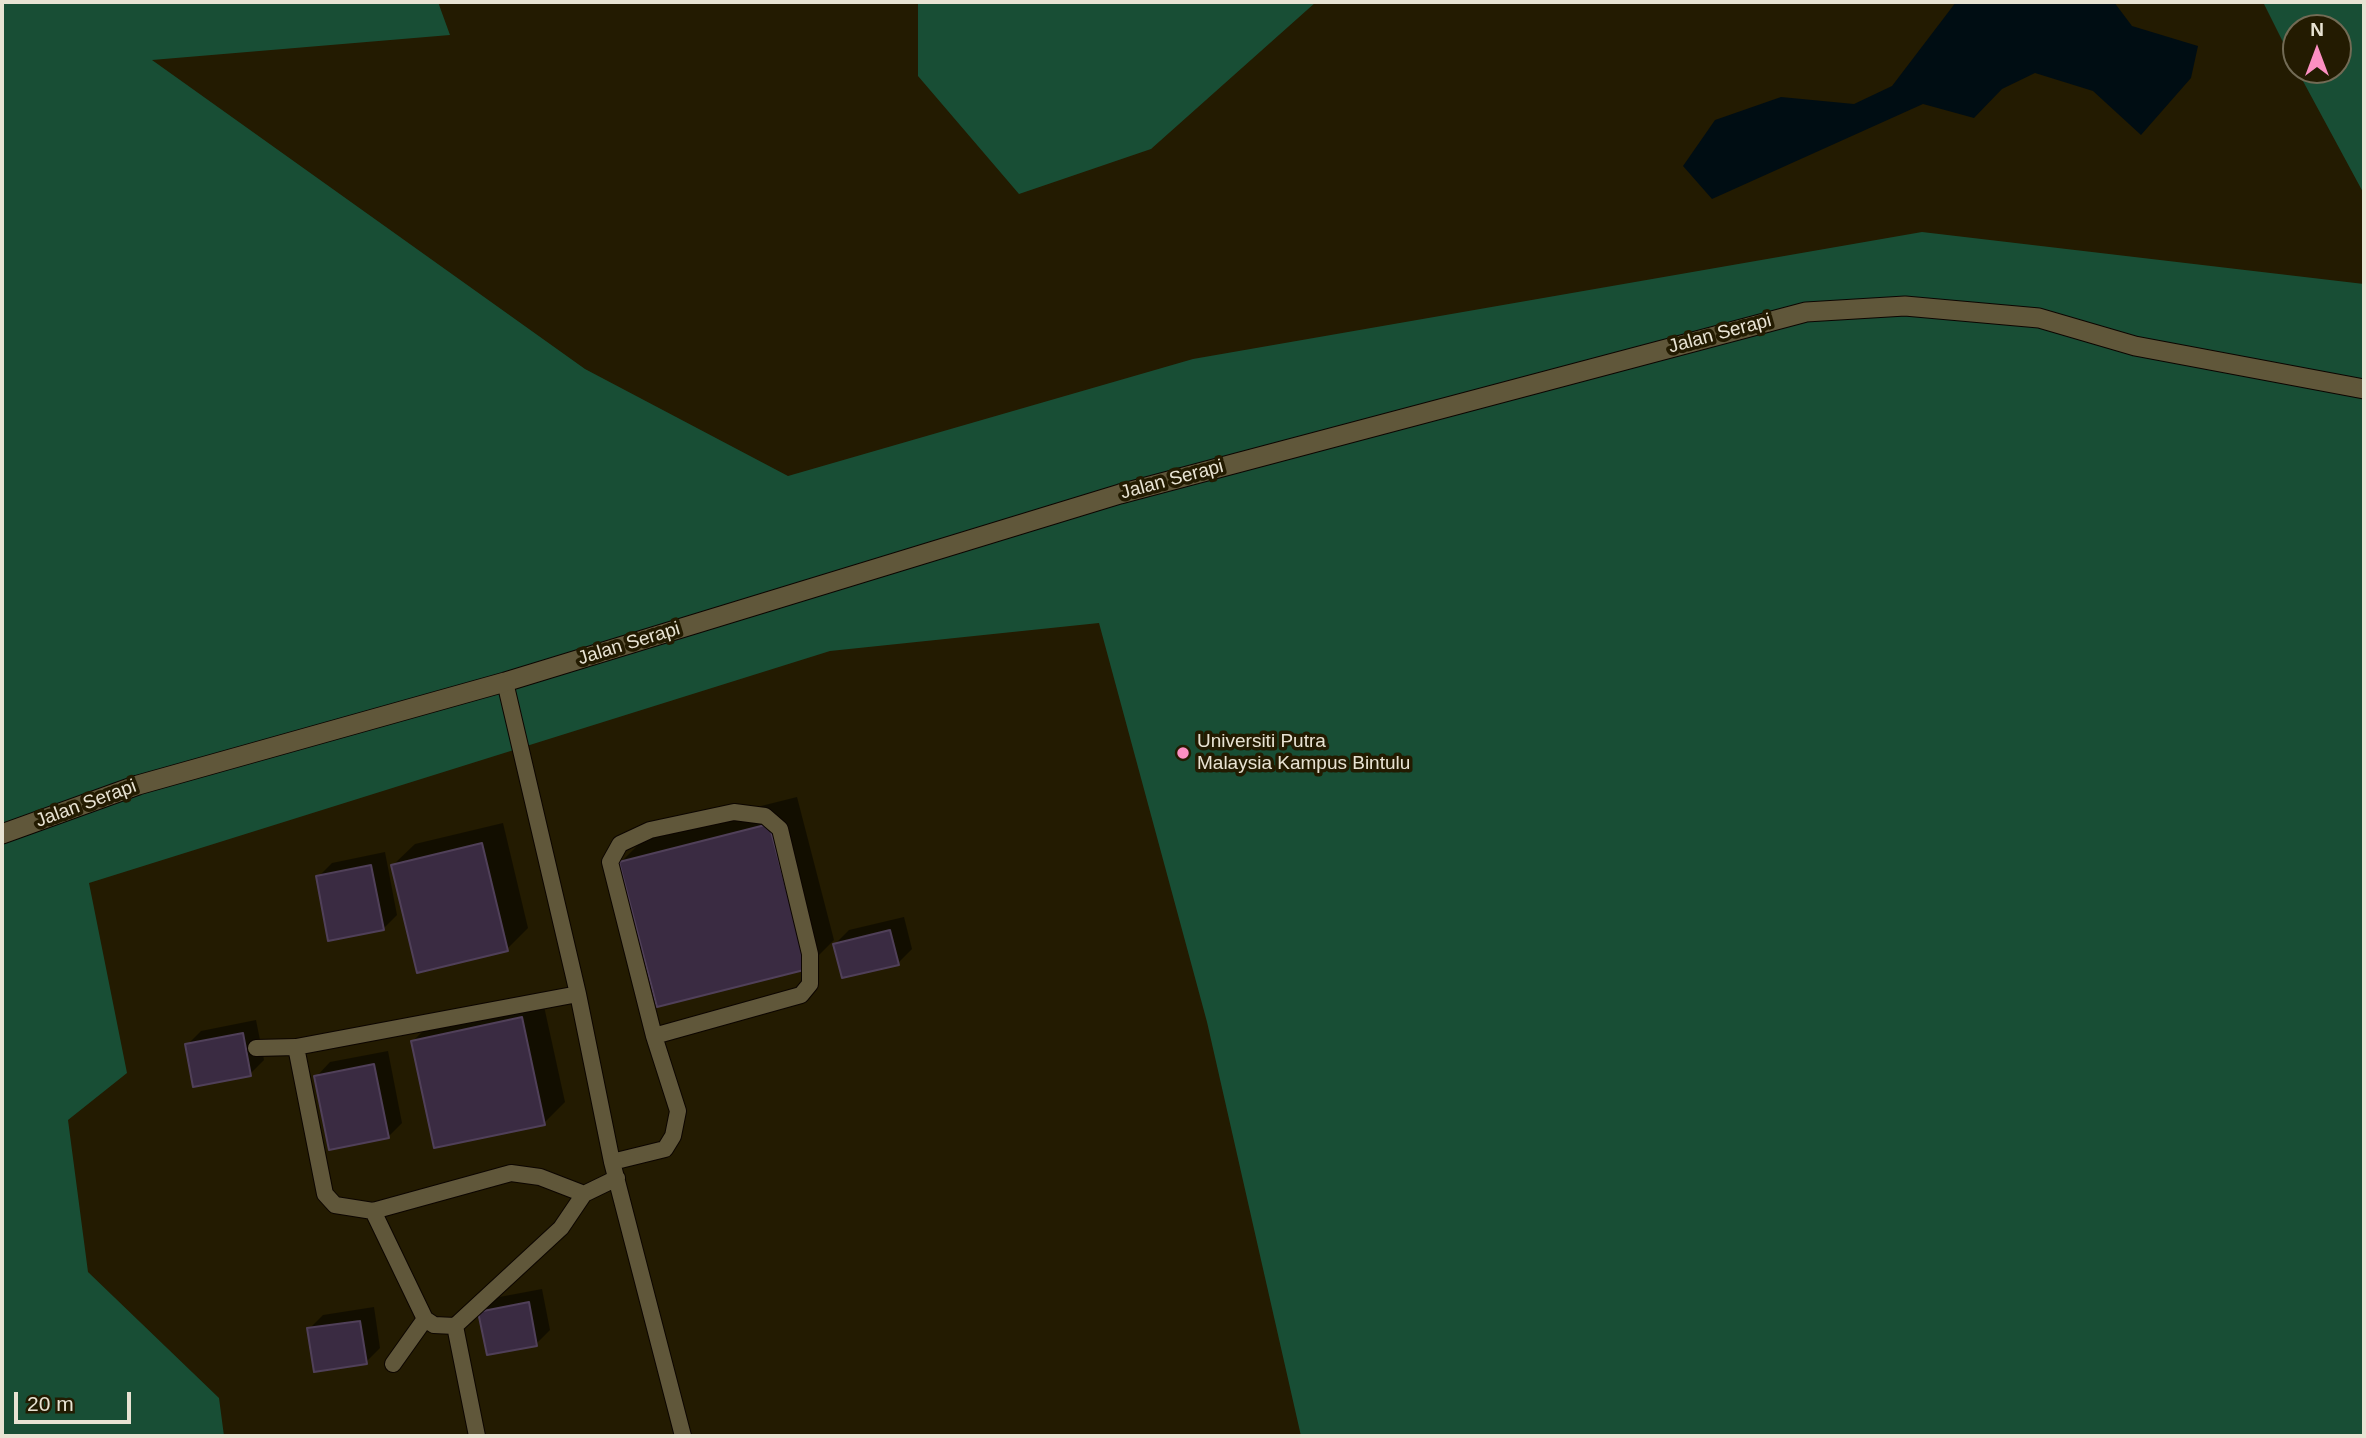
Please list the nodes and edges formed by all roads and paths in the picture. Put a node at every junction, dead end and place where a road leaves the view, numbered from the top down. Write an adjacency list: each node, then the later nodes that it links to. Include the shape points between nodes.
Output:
1 (2364, 389): 2 (street, Jalan Serapi, via 2135,346 2039,318 1905,306 1806,312 1120,494)
2 (505, 682): 3 (street, Jalan Serapi, via 138,785); 4 (lane)
3 (2, 834)
4 (578, 993): 6 (lane); 8 (lane)
5 (654, 1036): 5 (lane, via 610,862 620,844 650,830 734,812 765,816 780,829 810,954 810,984 801,995); 8 (lane, via 678,1111 673,1136 665,1149)
6 (296, 1047): 7 (lane); 10 (lane, via 325,1194 335,1205)
7 (256, 1048)
8 (614, 1170): 9 (lane); 15 (lane)
9 (584, 1194): 10 (lane, via 540,1177 510,1173); 12 (lane, via 561,1228)
10 (373, 1211): 11 (lane)
11 (425, 1319): 12 (lane, via 434,1325); 13 (lane)
12 (456, 1326): 14 (lane)
13 (393, 1364)
14 (477, 1436)
15 (683, 1436)

